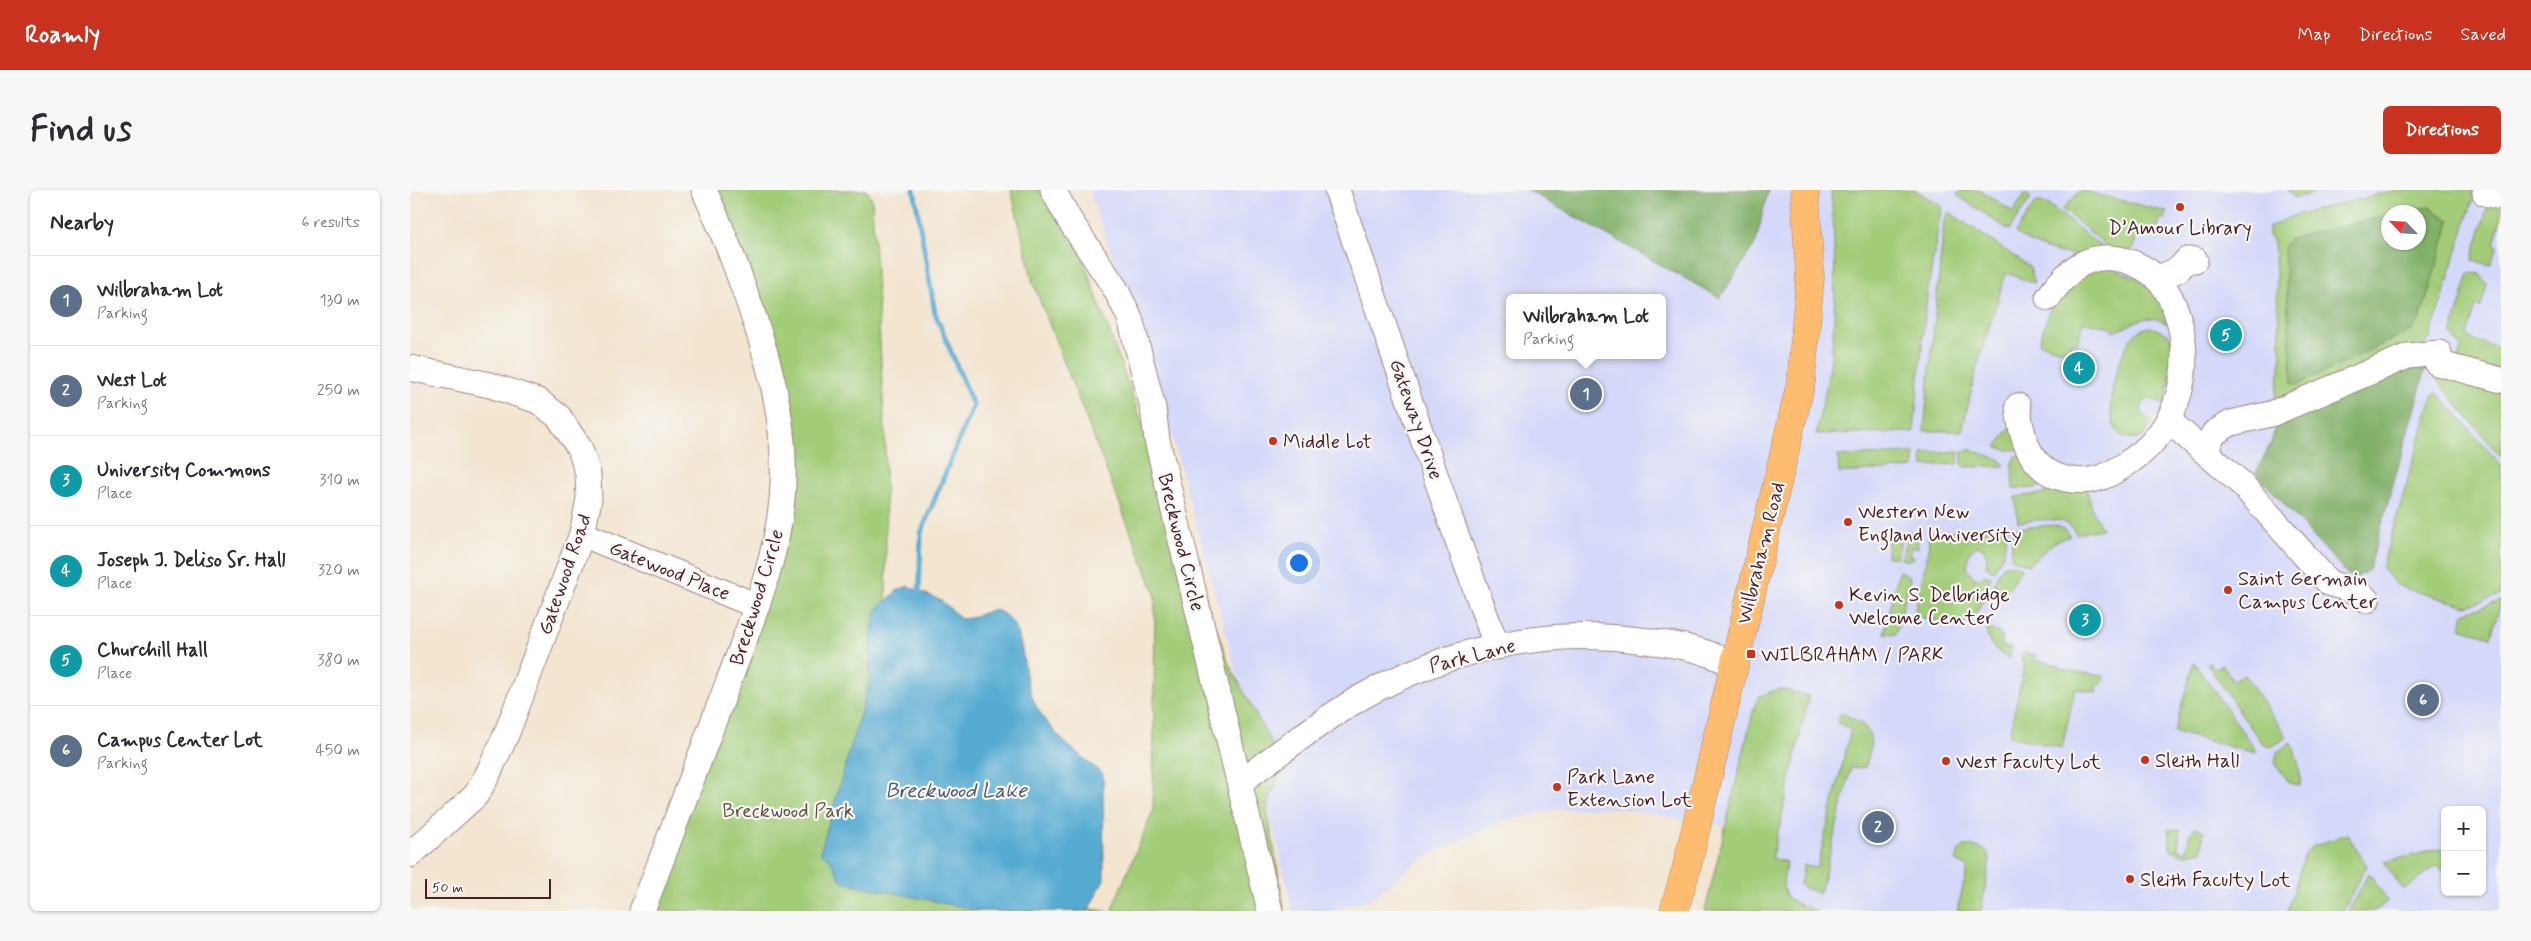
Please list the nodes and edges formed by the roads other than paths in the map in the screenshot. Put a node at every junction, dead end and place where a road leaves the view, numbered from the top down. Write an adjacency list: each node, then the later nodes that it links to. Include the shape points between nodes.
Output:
1 (704, 190): 15 (street, Breckwood Circle, via 730,250 766,351 779,414 783,464 781,506)
2 (1053, 190): 18 (street, Breckwood Circle, via 1066,216 1118,293 1136,336 1154,408 1157,440)
3 (1337, 190): 16 (street, Gateway Drive)
4 (1805, 190): 17 (main road, Wilbraham Road, via 1810,278 1802,374)
5 (2195, 260): 6 (street, via 2187,260 2179,269)
6 (2157, 279): 7 (street, via 2141,266 2122,259 2094,259 2066,274); 11 (street, via 2178,317 2184,340 2181,383)
7 (2048, 298)
8 (410, 368): 13 (street, Gatewood Road, via 490,385 538,401 559,417 580,449 588,474 589,499)
9 (2501, 380): 12 (street, via 2438,358 2408,356 2271,414 2231,423 2214,433)
10 (2018, 406): 11 (street, via 2020,432 2029,451 2050,472 2072,480 2098,480 2113,474 2152,444)
11 (2169, 421): 12 (street)
12 (2205, 452): 14 (street, via 2242,484 2328,582 2358,592)
13 (582, 534): 15 (street, Gatewood Place); 19 (street, Gatewood Road, via 506,735 487,776 476,794)
14 (2367, 600)
15 (757, 606): 20 (street, Breckwood Circle)
16 (1497, 647): 17 (street, Park Lane, via 1567,636 1625,638 1714,653); 18 (street, Park Lane, via 1431,664 1387,683 1322,722)
17 (1733, 665): 22 (main road, Wilbraham Road)
18 (1240, 782): 21 (street, Breckwood Circle)
19 (410, 855)
20 (642, 911)
21 (1270, 911)
22 (1674, 911)

